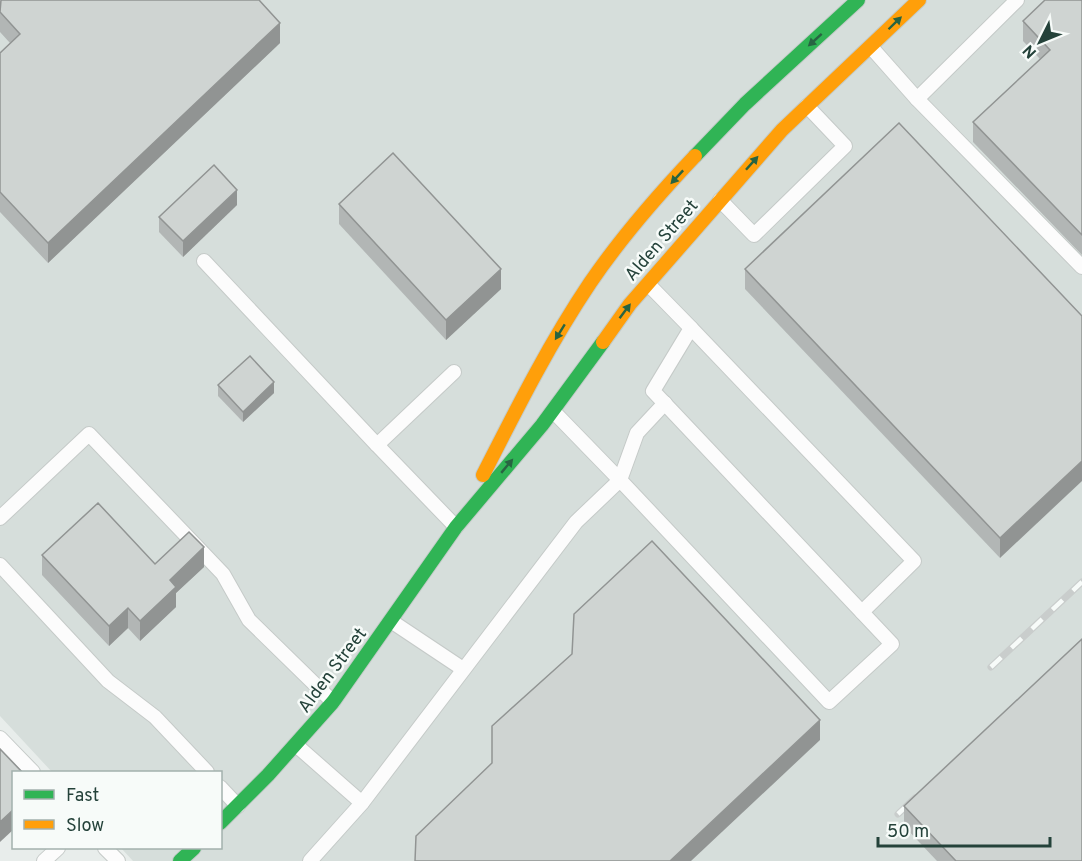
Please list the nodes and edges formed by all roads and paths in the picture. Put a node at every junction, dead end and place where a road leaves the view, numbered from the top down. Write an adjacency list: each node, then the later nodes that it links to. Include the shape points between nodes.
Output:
1 (858, 0): 18 (street, Alden Street, one-way to 18, via 846,19 745,104 670,183 591,282 540,364)
2 (919, 0): 4 (street, Alden Street, one-way to 2)
3 (1017, 0): 5 (lane)
4 (867, 43): 5 (lane); 6 (street, Alden Street)
5 (917, 99): 9 (lane)
6 (807, 106): 7 (street, Alden Street, one-way to 6); 7 (lane, via 845,146 754,235)
7 (720, 200): 10 (street, Alden Street)
8 (204, 261): 15 (lane)
9 (1082, 267)
10 (648, 284): 11 (lane); 14 (street, Alden Street, one-way to 10)
11 (691, 328): 13 (lane, via 653,391); 20 (lane, via 914,561)
12 (454, 372): 15 (lane)
13 (665, 403): 16 (lane, via 637,433); 20 (lane)
14 (552, 410): 16 (lane); 18 (street, Alden Street, one-way to 14)
15 (377, 445): 18 (lane)
16 (620, 480): 20 (lane, via 829,702 892,644); 22 (lane, via 576,522)
17 (0, 518): 23 (lane, via 89,434 224,574 249,620)
18 (456, 527): 21 (street, Alden Street)
19 (0, 565): 27 (lane, via 108,681 155,717)
20 (862, 612)
21 (391, 621): 22 (lane); 23 (street, Alden Street)
22 (463, 669): 29 (lane)
23 (333, 702): 25 (street, Alden Street)
24 (0, 738): 26 (lane)
25 (296, 745): 29 (lane); 30 (street, Alden Street)
26 (32, 771)
27 (206, 771)
28 (222, 789): 30 (lane)
29 (363, 803): 38 (lane)
30 (238, 806): 31 (street, Alden Street)
31 (222, 821)
32 (57, 849): 35 (lane)
33 (106, 849): 36 (lane)
34 (193, 849): 37 (street)
35 (44, 861)
36 (118, 861)
37 (180, 861)
38 (310, 861)

